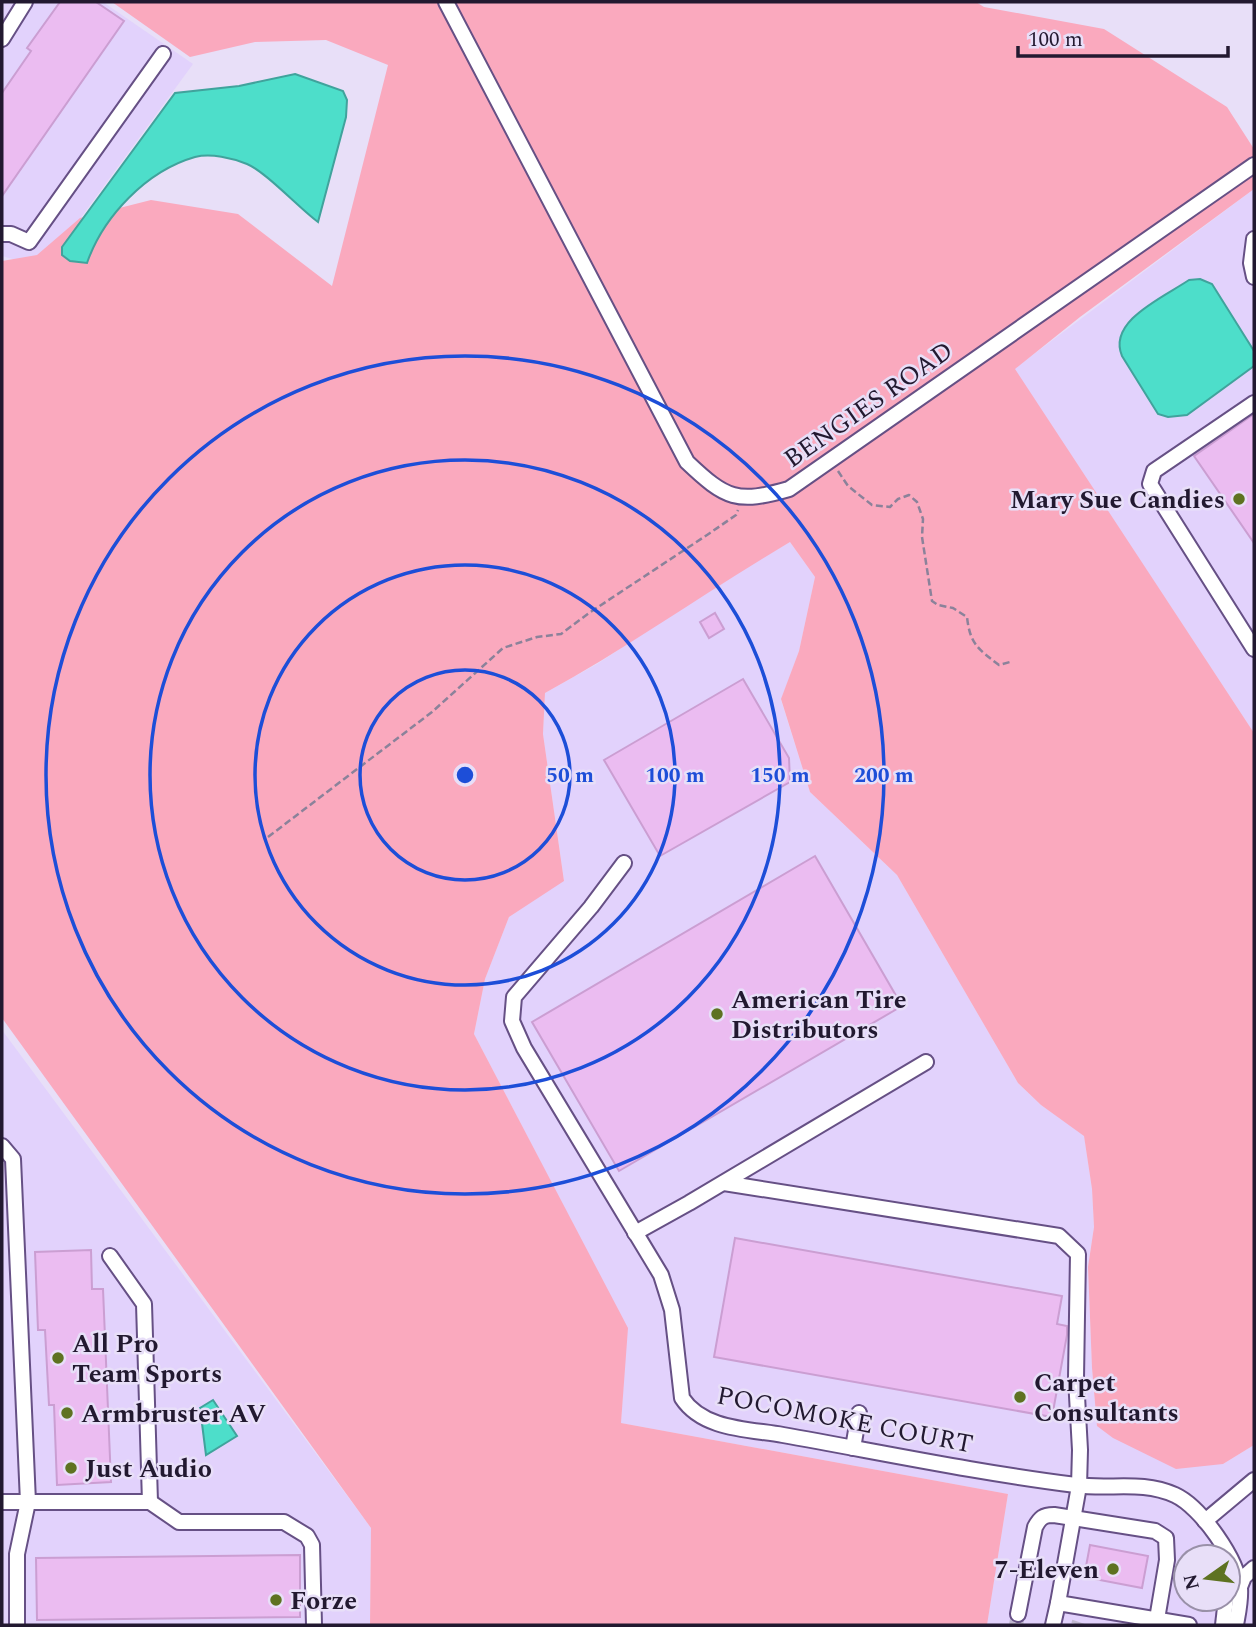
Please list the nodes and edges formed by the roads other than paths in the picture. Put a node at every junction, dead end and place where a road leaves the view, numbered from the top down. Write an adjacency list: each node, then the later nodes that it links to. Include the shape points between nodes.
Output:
1 (24, 2): 3 (street)
2 (446, 2): 5 (street, BENGIES ROAD, via 687,462 713,486 744,498 789,489)
3 (2, 39)
4 (163, 54): 6 (street, via 29,242)
5 (1254, 165)
6 (2, 234)
7 (1254, 239): 8 (street)
8 (1254, 277)
9 (1254, 402): 10 (street, via 1154,471 1150,484)
10 (1254, 649)
11 (624, 863): 15 (street, POCOMOKE COURT, via 514,997 512,1021)
12 (926, 1062): 14 (street)
13 (2, 1146): 22 (street, via 13,1159)
14 (724, 1183): 15 (street); 20 (street, via 1059,1236 1077,1255)
15 (635, 1233): 18 (street, POCOMOKE COURT, via 660,1275 671,1310 682,1398 689,1409 712,1422)
16 (110, 1256): 23 (street, via 144,1304)
17 (859, 1413): 18 (street)
18 (853, 1448): 20 (street, POCOMOKE COURT)
19 (1254, 1480): 25 (street)
20 (1079, 1486): 24 (street); 25 (street, POCOMOKE COURT, via 1140,1485 1177,1495)
21 (2, 1502): 22 (street)
22 (28, 1502): 23 (street); 36 (street, via 18,1554)
23 (150, 1502): 37 (street, via 179,1522 284,1522 307,1536 314,1555)
24 (1073, 1517): 29 (street); 31 (street, via 1045,1515 1035,1527); 35 (street, via 1155,1531 1166,1538)
25 (1205, 1521): 26 (street, POCOMOKE COURT)
26 (1217, 1543)
27 (1254, 1568): 28 (street)
28 (1242, 1582)
29 (1058, 1603): 30 (street); 38 (street)
30 (1082, 1607): 32 (street); 34 (street)
31 (1018, 1614)
32 (1106, 1618): 33 (street)
33 (1130, 1620): 35 (street)
34 (1079, 1622)
35 (1157, 1623): 39 (street)
36 (17, 1625)
37 (314, 1625)
38 (1053, 1625)
39 (1189, 1625)

